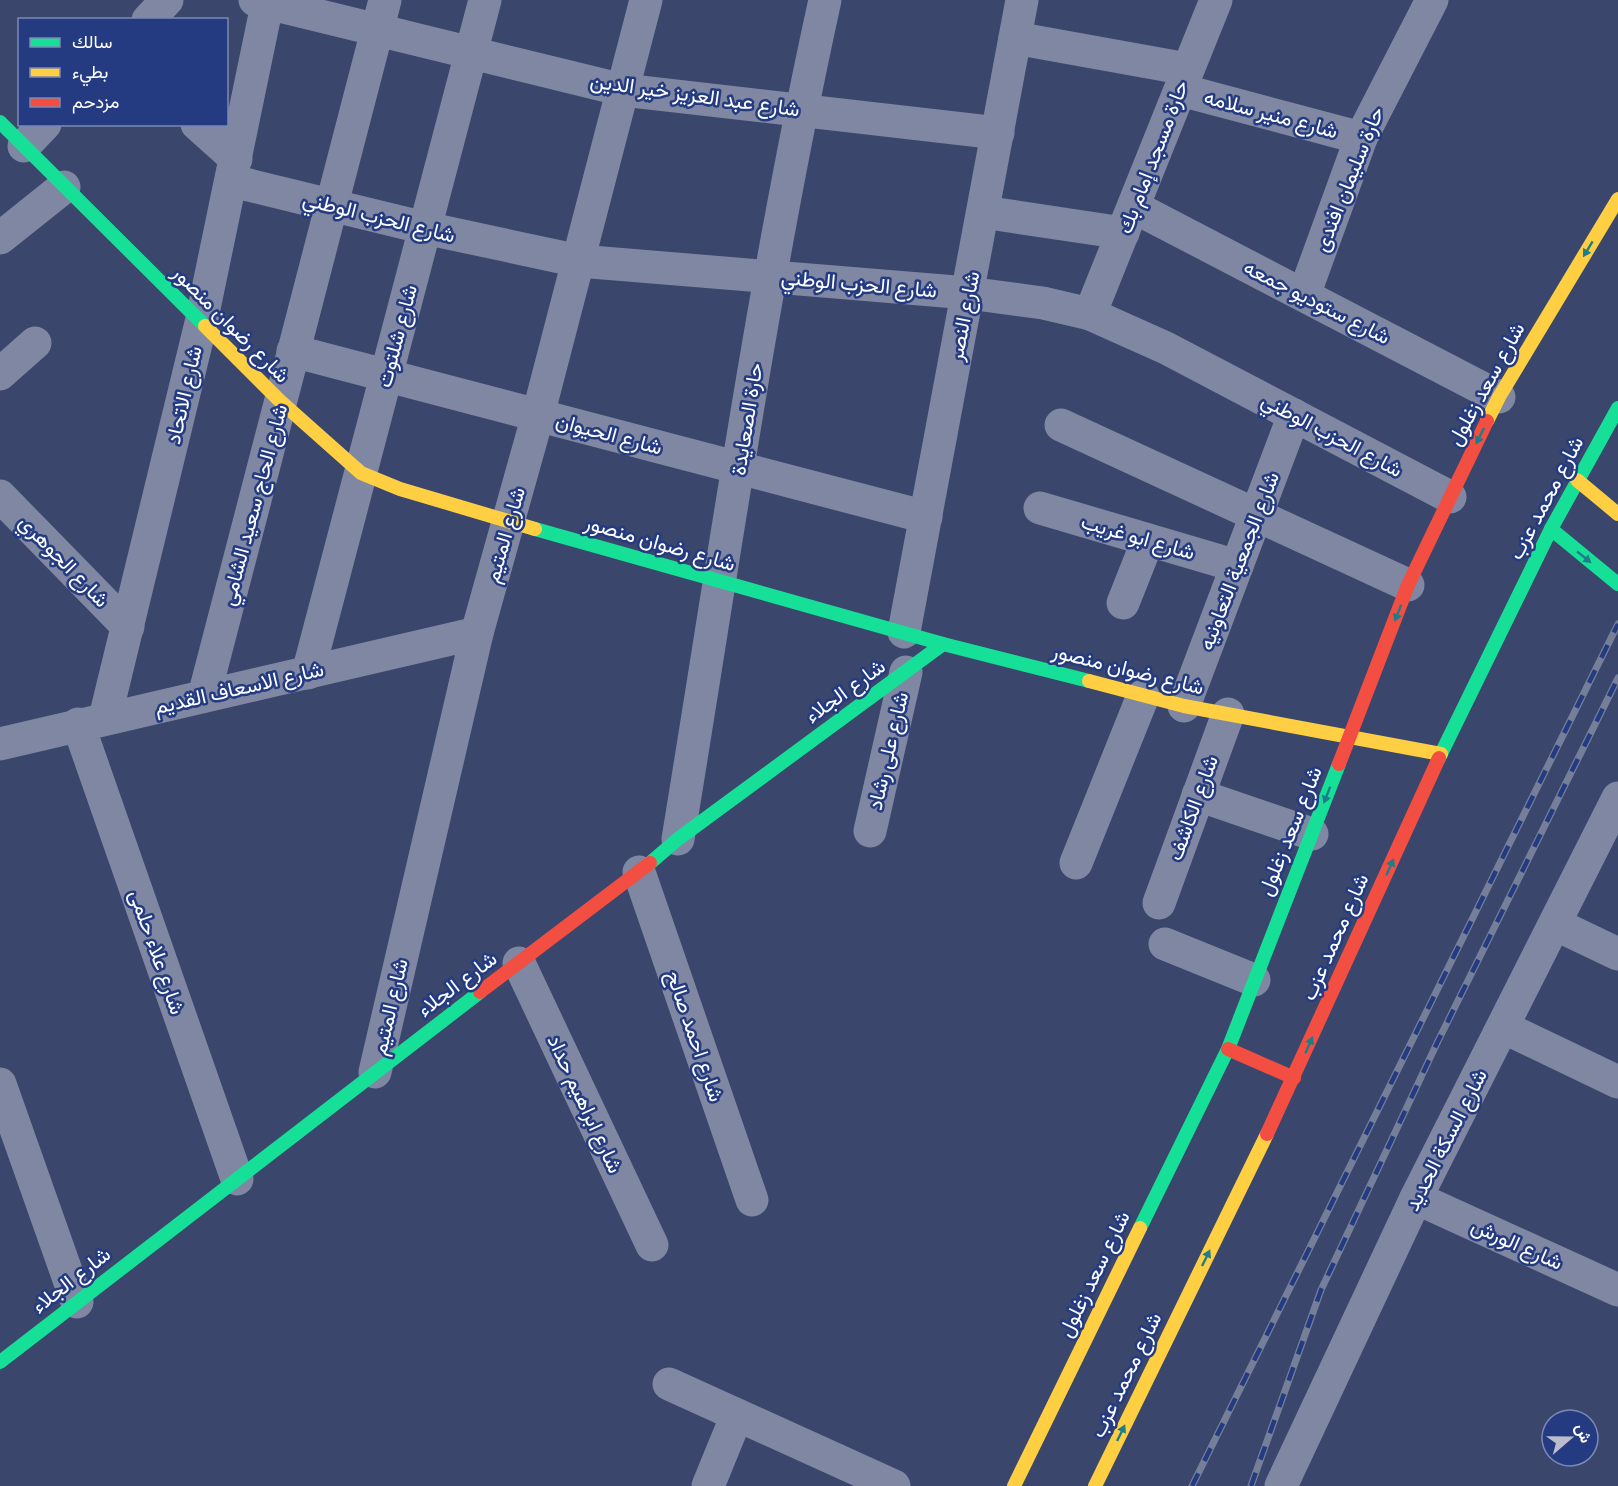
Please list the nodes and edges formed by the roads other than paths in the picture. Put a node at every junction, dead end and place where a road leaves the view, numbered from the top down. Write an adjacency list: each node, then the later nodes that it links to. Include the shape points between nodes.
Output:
1 (167, 0): 10 (street)
2 (485, 0): 12 (street, شارع شلتوت)
3 (646, 0): 14 (street, شارع المتيم)
4 (825, 0): 15 (street, حارة الصعايدة)
5 (1022, 0): 11 (street, شارع النصر)
6 (1216, 0): 13 (street, حارة مسجد إمام بك)
7 (1432, 0): 20 (street, حارة سليمان افندى)
8 (264, 1): 9 (street, شارع عبد العزيز خير الدين); 21 (street, شارع الاتحاد)
9 (381, 15): 12 (street, شارع عبد العزيز خير الدين); 24 (street, شارع الحاج سعيد الشامي)
10 (150, 18)
11 (1015, 38): 13 (street, شارع منير سلامه); 18 (street, شارع النصر)
12 (472, 53): 14 (street, شارع عبد العزيز خير الدين); 27 (street, شارع شلتوت)
13 (1184, 80): 20 (street, شارع منير سلامه); 26 (street, حارة مسجد إمام بك)
14 (623, 90): 15 (street, شارع عبد العزيز خير الدين); 29 (street, شارع المتيم)
15 (801, 110): 18 (street, شارع عبد العزيز خير الدين); 30 (street, حارة الصعايدة)
16 (0, 122): 19 (street, شارع رضوان منصور)
17 (199, 126): 21 (street)
18 (998, 133): 25 (street, شارع النصر)
19 (34, 135): 22 (street, شارع رضوان منصور)
20 (1361, 138): 32 (street, حارة سليمان افندى)
21 (234, 170): 24 (street, شارع الحزب الوطني); 34 (street, شارع الاتحاد)
22 (64, 187): 28 (street); 34 (street, شارع رضوان منصور)
23 (1618, 199): 39 (street, شارع سعد زغلول, one-way to 39)
24 (331, 206): 27 (street, شارع الحزب الوطني); 36 (street, شارع الحاج سعيد الشامي)
25 (983, 212): 26 (street, شارع ستوديو جمعه); 31 (street, شارع النصر)
26 (1129, 220): 32 (street, شارع ستوديو جمعه); 33 (street, حارة مسجد إمام بك)
27 (425, 228): 29 (street, شارع الحزب الوطني); 38 (street, شارع شلتوت)
28 (0, 238)
29 (579, 261): 30 (street, شارع الحزب الوطني); 42 (street, شارع المتيم)
30 (770, 276): 31 (street, شارع الحزب الوطني); 45 (street, حارة الصعايدة)
31 (968, 293): 33 (street, شارع الحزب الوطني); 53 (street, شارع النصر)
32 (1304, 295): 39 (street, شارع ستوديو جمعه)
33 (1090, 314): 43 (street, شارع الحزب الوطني, via 1166,348)
34 (201, 323): 40 (street, شارع رضوان منصور); 62 (street, شارع الاتحاد)
35 (35, 343): 37 (street)
36 (293, 351): 38 (street, شارع الحيوان); 40 (street, شارع الحاج سعيد الشامي)
37 (0, 375)
38 (386, 375): 42 (street, شارع الحيوان); 46 (street, شارع شلتوت)
39 (1499, 397): 49 (street, شارع سعد زغلول, one-way to 49)
40 (280, 401): 46 (street, شارع رضوان منصور); 68 (street, شارع الحاج سعيد الشامي)
41 (1618, 408): 47 (street, شارع محمد عزب)
42 (538, 415): 45 (street, شارع الحيوان); 54 (street, شارع المتيم)
43 (1294, 416): 49 (street, شارع الحزب الوطني); 52 (street, شارع الجمعية التعاونيه)
44 (1061, 425): 52 (street)
45 (739, 468): 53 (street, شارع الحيوان); 58 (street, حارة الصعايدة)
46 (361, 473): 54 (street, شارع رضوان منصور); 67 (street, شارع شلتوت)
47 (1577, 480): 51 (street); 55 (street, شارع محمد عزب)
48 (0, 496): 62 (street, شارع الجوهري)
49 (1450, 497): 60 (street, شارع سعد زغلول)
50 (1040, 508): 56 (street, شارع ابو غريب)
51 (1618, 514)
52 (1256, 516): 57 (street, شارع الجمعية التعاونيه); 60 (street)
53 (926, 517): 63 (street, شارع النصر)
54 (509, 522): 58 (street, شارع رضوان منصور); 64 (street, شارع المتيم)
55 (1551, 529): 59 (street, one-way to 59); 75 (street, شارع محمد عزب)
56 (1148, 540): 57 (street, شارع ابو غريب); 61 (street)
57 (1237, 566): 70 (street, شارع الجمعية التعاونيه)
58 (720, 582): 63 (street, شارع رضوان منصور); 80 (street, حارة الصعايدة)
59 (1618, 584)
60 (1408, 585): 73 (street, شارع سعد زغلول, one-way to 73)
61 (1123, 603)
62 (128, 627): 72 (street, شارع الاتحاد)
63 (904, 632): 65 (street, شارع رضوان منصور)
64 (477, 633): 67 (street, شارع الاسعاف القديم); 91 (street, شارع المتيم)
65 (944, 644): 66 (street, شارع الجلاء); 69 (street, شارع رضوان منصور)
66 (906, 672): 78 (street, شارع على رشاد); 80 (street, شارع الجلاء)
67 (308, 673): 68 (street, شارع الاسعاف القديم)
68 (204, 696): 72 (street, شارع الاسعاف القديم)
69 (1143, 696): 70 (street, شارع رضوان منصور); 81 (street)
70 (1184, 706): 71 (street, شارع رضوان منصور)
71 (1228, 714): 73 (street, شارع رضوان منصور); 76 (street, شارع الكاشف)
72 (92, 721): 74 (street, شارع الاسعاف القديم); 95 (street, شارع علاء حلمى)
73 (1350, 736): 75 (street, شارع رضوان منصور); 79 (street, شارع سعد زغلول, one-way to 79)
74 (0, 744)
75 (1441, 754): 92 (street, شارع محمد عزب, one-way to 75)
76 (1198, 795): 79 (street); 83 (street, شارع الكاشف)
77 (1618, 798): 84 (street, شارع السكة الحديد)
78 (870, 831)
79 (1312, 834): 88 (street, شارع سعد زغلول)
80 (678, 839): 82 (street, شارع الجلاء)
81 (1076, 863)
82 (639, 872): 87 (street, شارع الجلاء); 97 (street, شارع احمد صالح)
83 (1159, 903)
84 (1555, 924): 86 (street); 89 (street, شارع السكة الحديد)
85 (1165, 944): 88 (street)
86 (1618, 954)
87 (519, 963): 91 (street, شارع الجلاء); 98 (street, شارع ابراهيم حداد)
88 (1254, 980): 90 (street, شارع سعد زغلول)
89 (1503, 1027): 93 (street); 96 (street, شارع السكة الحديد)
90 (1227, 1049): 92 (street); 106 (street, شارع سعد زغلول)
91 (375, 1072): 95 (street, شارع الجلاء)
92 (1294, 1078): 107 (street, شارع محمد عزب, one-way to 92)
93 (1618, 1082)
94 (0, 1084): 100 (street)
95 (237, 1179): 100 (street, شارع الجلاء)
96 (1416, 1198): 99 (street, شارع الورش); 108 (street, شارع السكة الحديد)
97 (752, 1200)
98 (652, 1245)
99 (1618, 1290)
100 (77, 1302): 101 (street, شارع الجلاء)
101 (0, 1362)
102 (669, 1384): 103 (street)
103 (737, 1414): 104 (street); 105 (street)
104 (708, 1486)
105 (894, 1486)
106 (1014, 1486)
107 (1095, 1486)
108 (1281, 1486)

